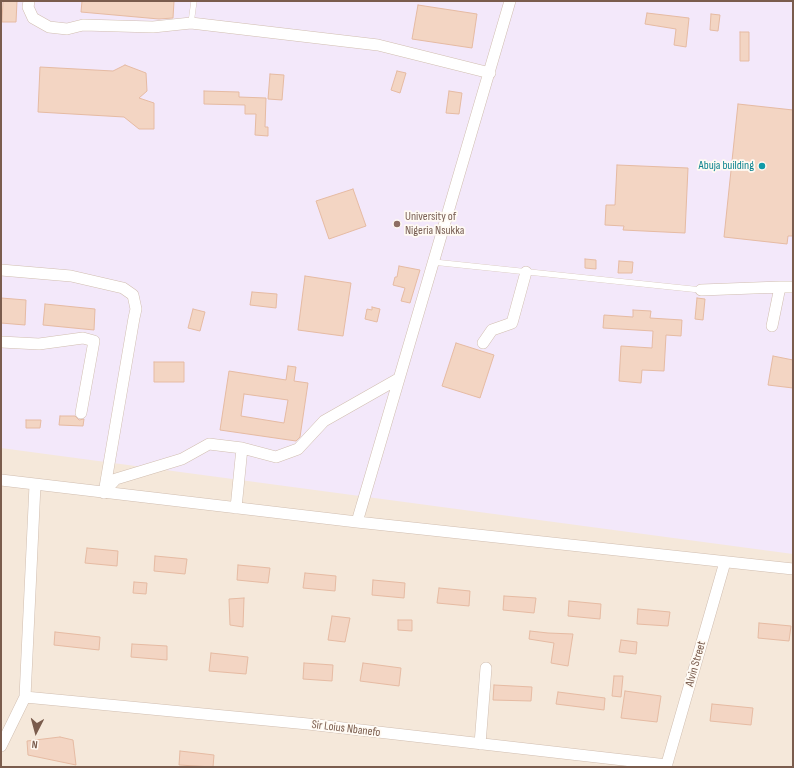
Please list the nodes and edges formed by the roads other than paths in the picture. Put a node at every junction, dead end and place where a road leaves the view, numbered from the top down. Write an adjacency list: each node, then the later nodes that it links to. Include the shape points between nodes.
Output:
1 (29, 1): 4 (street, via 28,7 33,18 49,27 153,27)
2 (194, 1): 4 (lane)
3 (510, 1): 5 (street)
4 (191, 23): 5 (street, via 378,45)
5 (490, 72): 6 (street)
6 (433, 262): 8 (lane); 15 (street)
7 (1, 270): 20 (street, via 71,276 123,288 133,295 136,309)
8 (526, 272): 11 (lane); 14 (street, via 512,323 492,330)
9 (780, 287): 10 (street); 11 (street); 12 (street)
10 (793, 287)
11 (701, 290)
12 (772, 326)
13 (1, 342): 16 (street, via 39,344 83,338 94,341)
14 (483, 343)
15 (398, 379): 17 (street, via 324,421 298,449 276,457); 22 (street)
16 (81, 413)
17 (242, 448): 20 (street, via 209,444 182,459 116,479); 21 (street)
18 (1, 480): 19 (street)
19 (35, 484): 20 (street); 26 (street)
20 (104, 493): 21 (street)
21 (236, 508): 22 (street)
22 (357, 522): 23 (street)
23 (725, 562): 24 (street); 29 (street, Alvin Street)
24 (793, 569)
25 (486, 668): 27 (street)
26 (25, 697): 27 (street, Sir Loius Nbanefo, via 308,724); 28 (street)
27 (480, 744): 29 (street, Sir Loius Nbanefo)
28 (1, 746)
29 (667, 766)

